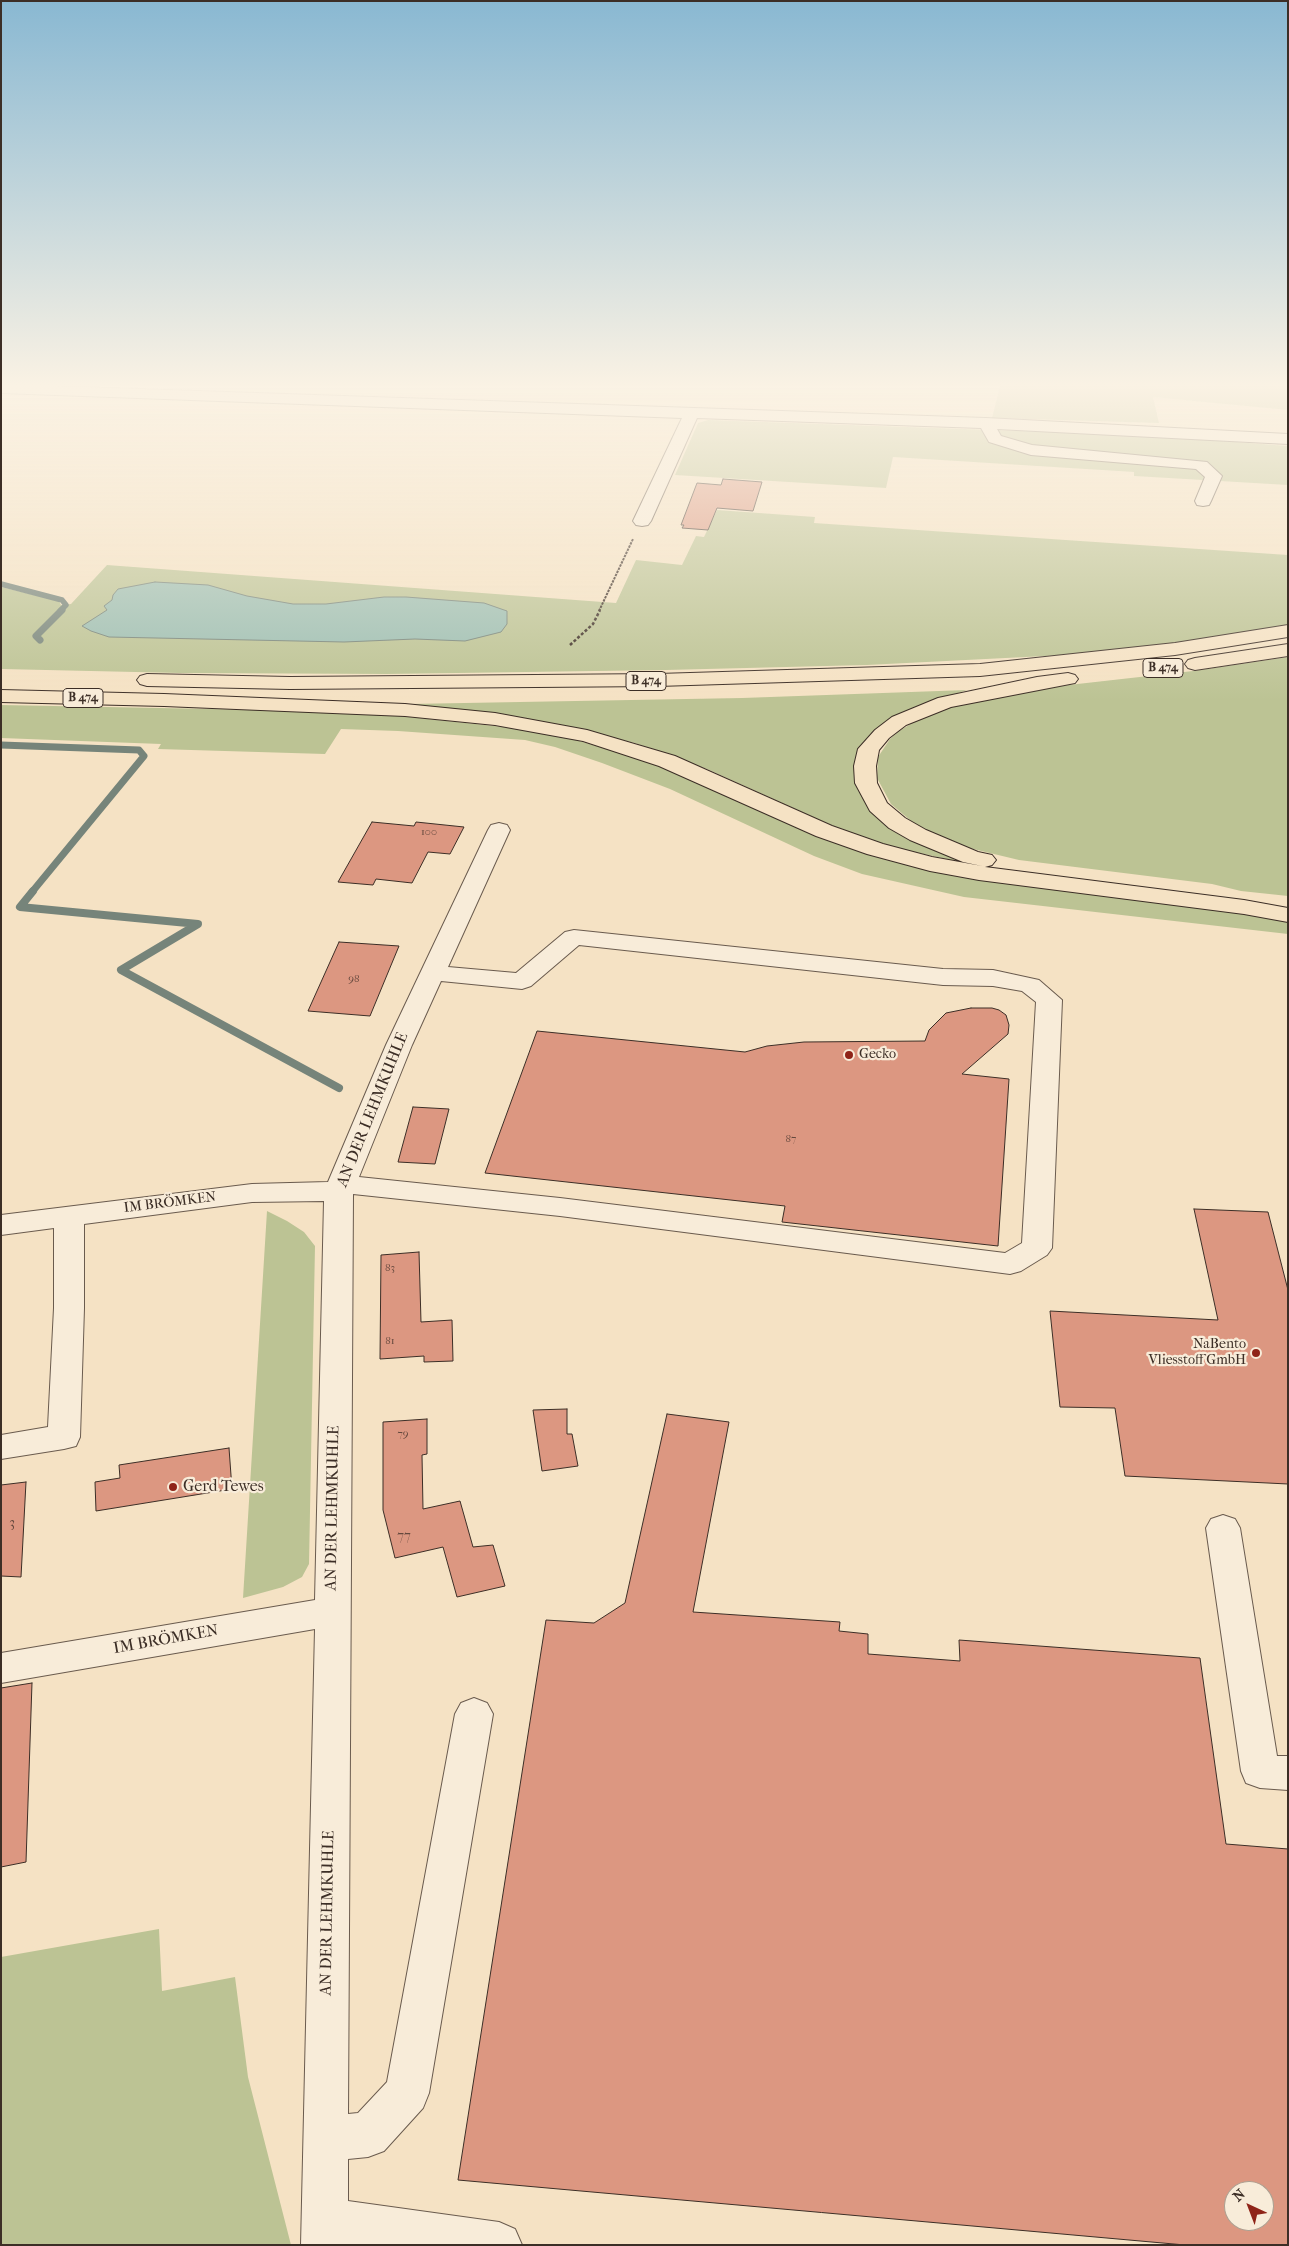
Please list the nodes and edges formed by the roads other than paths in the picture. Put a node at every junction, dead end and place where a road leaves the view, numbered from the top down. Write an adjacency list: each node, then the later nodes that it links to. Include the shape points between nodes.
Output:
1 (656, 491): 4 (street)
2 (1207, 491): 3 (street)
3 (1203, 500)
4 (642, 521)
5 (1288, 631): 9 (highway, B 474, via 1175,649 980,670 658,680 290,684)
6 (1288, 650): 10 (highway, B 474)
7 (1, 677): 8 (highway)
8 (21, 678)
9 (131, 680)
10 (1037, 683): 12 (highway, B 474, via 733,692); 14 (highway, via 945,702 899,721 882,734 869,749 865,766 866,783 878,806 918,835 971,857 1045,872)
11 (1, 696): 12 (highway, B 474)
12 (164, 700): 15 (highway, via 406,710 541,727 587,736 667,761 824,831 875,850 930,864)
13 (498, 830): 16 (street, AN DER LEHMKUHLE)
14 (1288, 900)
15 (1288, 915)
16 (434, 973): 17 (street, AN DER LEHMKUHLE, via 399,1045); 17 (street, IM BRÖMKEN, via 522,981 574,937 943,977 993,978 1030,985 1049,1000 1037,1248 1010,1264 570,1208)
17 (340, 1187): 18 (street, IM BRÖMKEN, via 252,1193); 22 (street, AN DER LEHMKUHLE)
18 (69, 1216): 19 (street, IM BRÖMKEN); 20 (street, via 64,1437)
19 (1, 1225)
20 (1, 1447)
21 (1223, 1528): 25 (street, via 1260,1770)
22 (332, 1612): 23 (street, IM BRÖMKEN); 26 (street, AN DER LEHMKUHLE)
23 (1, 1668)
24 (474, 1714): 26 (street, via 407,2093 368,2135)
25 (1288, 1773)
26 (325, 2138): 27 (street, AN DER LEHMKUHLE)
27 (324, 2233): 28 (street, AN DER LEHMKUHLE)
28 (499, 2245)

